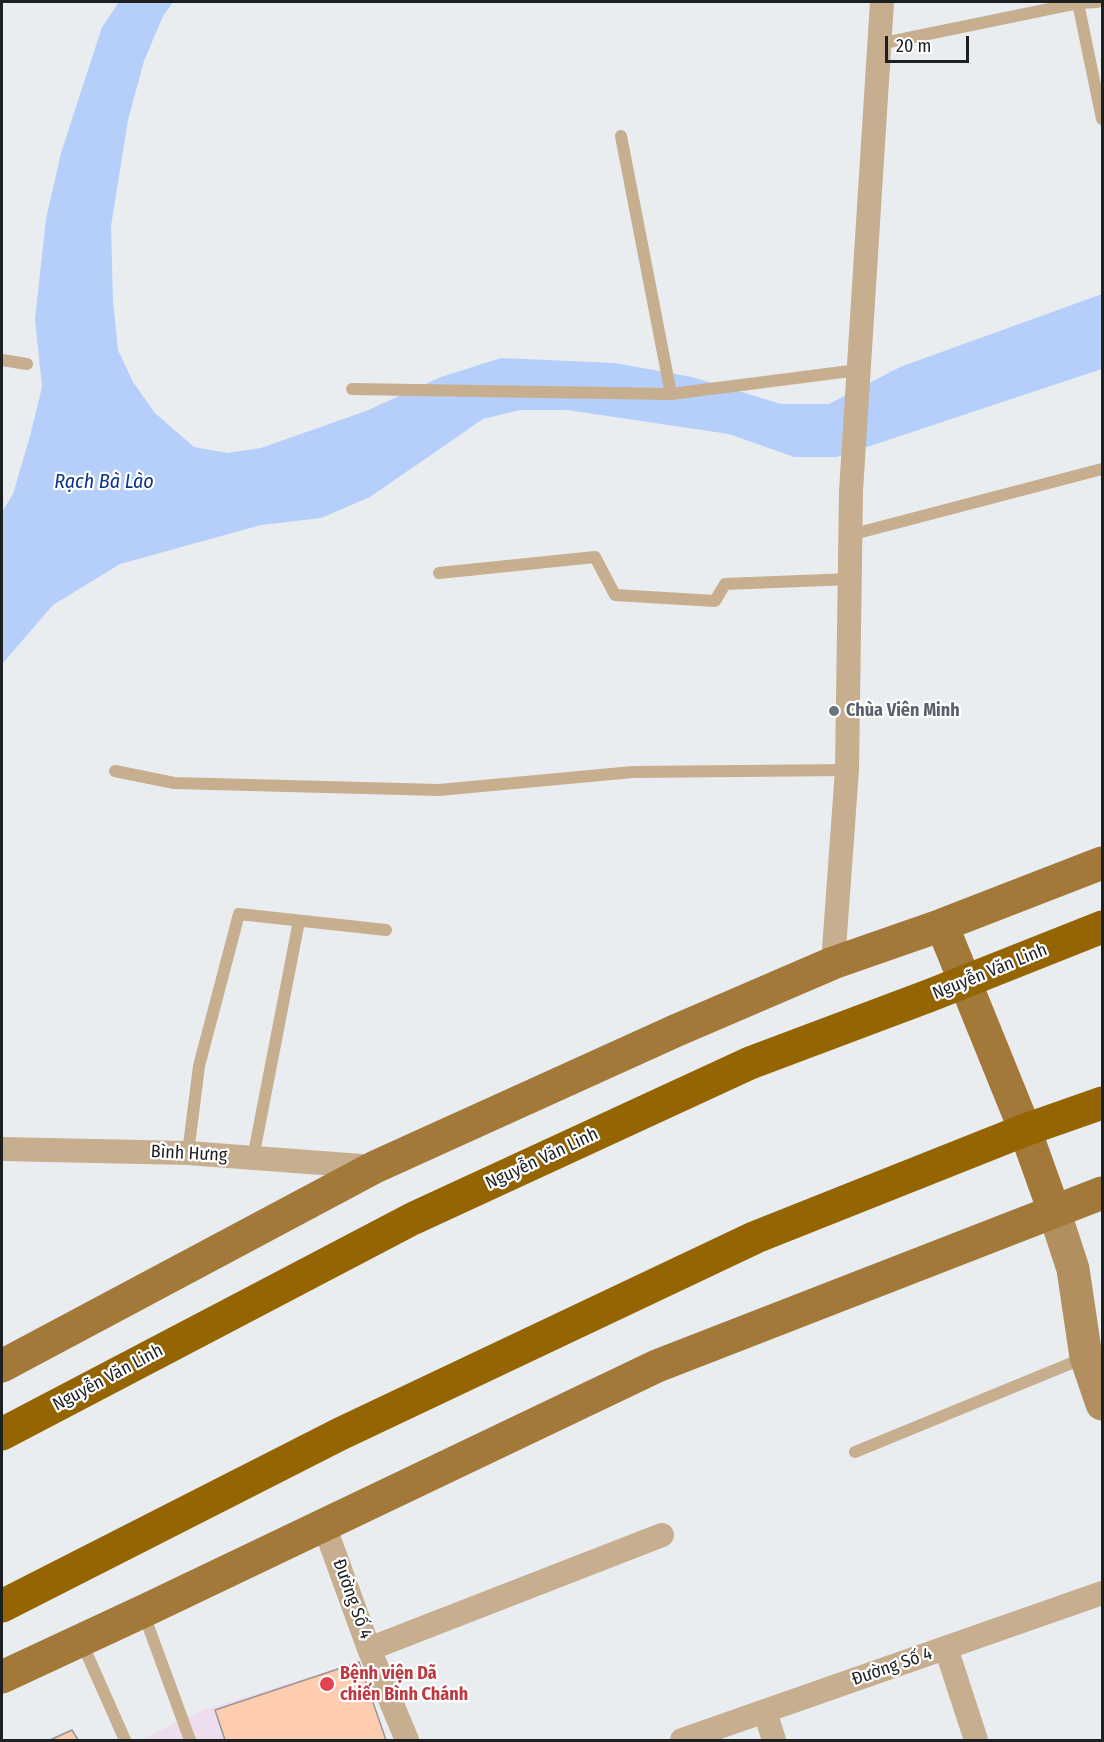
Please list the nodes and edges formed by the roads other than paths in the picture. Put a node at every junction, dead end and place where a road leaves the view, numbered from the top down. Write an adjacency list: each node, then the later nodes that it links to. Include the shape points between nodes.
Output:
1 (882, 2): 4 (street)
2 (1096, 2): 3 (lane)
3 (1078, 3): 4 (lane); 5 (lane)
4 (879, 44): 9 (street)
5 (1102, 119)
6 (621, 136): 11 (lane)
7 (2, 360): 8 (lane)
8 (27, 364)
9 (858, 370): 11 (lane); 13 (street)
10 (352, 389): 11 (lane)
11 (671, 394)
12 (1102, 469): 13 (lane)
13 (850, 535): 15 (street)
14 (439, 573): 15 (lane, via 595,557 615,595 715,601 725,584)
15 (851, 579): 16 (street)
16 (846, 770): 17 (lane, via 633,772 439,790 174,783); 23 (street)
17 (115, 771)
18 (1102, 863): 20 (main road)
19 (299, 921): 22 (lane); 28 (lane, via 238,914 199,1066); 29 (lane)
20 (942, 925): 23 (main road); 24 (main road)
21 (1102, 927): 24 (highway, Nguyễn Văn Linh)
22 (386, 930)
23 (833, 963): 30 (main road)
24 (965, 982): 26 (main road); 38 (highway, Nguyễn Văn Linh, via 750,1063 423,1214)
25 (1102, 1103): 26 (highway)
26 (1025, 1130): 32 (main road); 43 (highway, via 705,1261 340,1434)
27 (2, 1149): 28 (street, Bình Hưng)
28 (188, 1153): 29 (street, Bình Hưng)
29 (253, 1158): 30 (street, Bình Hưng)
30 (375, 1167): 36 (main road)
31 (1102, 1193): 32 (main road)
32 (1054, 1211): 33 (street); 40 (main road, via 657,1366)
33 (1073, 1269): 34 (street); 35 (street)
34 (1102, 1307)
35 (1094, 1354): 37 (street); 39 (lane)
36 (2, 1366)
37 (1102, 1404)
38 (2, 1434)
39 (855, 1452)
40 (324, 1525): 44 (main road); 47 (street, Đường Số 4)
41 (662, 1535): 47 (street)
42 (1102, 1593): 46 (street, Đường Số 4)
43 (2, 1606)
44 (143, 1612): 45 (main road); 51 (lane)
45 (81, 1640): 48 (main road); 50 (lane)
46 (946, 1648): 49 (street, Đường Số 4); 55 (street)
47 (369, 1649): 52 (street, Đường Số 4)
48 (2, 1677)
49 (765, 1712): 53 (street, Đường Số 4); 54 (street)
50 (125, 1740)
51 (190, 1740)
52 (407, 1740)
53 (682, 1740)
54 (774, 1740)
55 (976, 1740)

